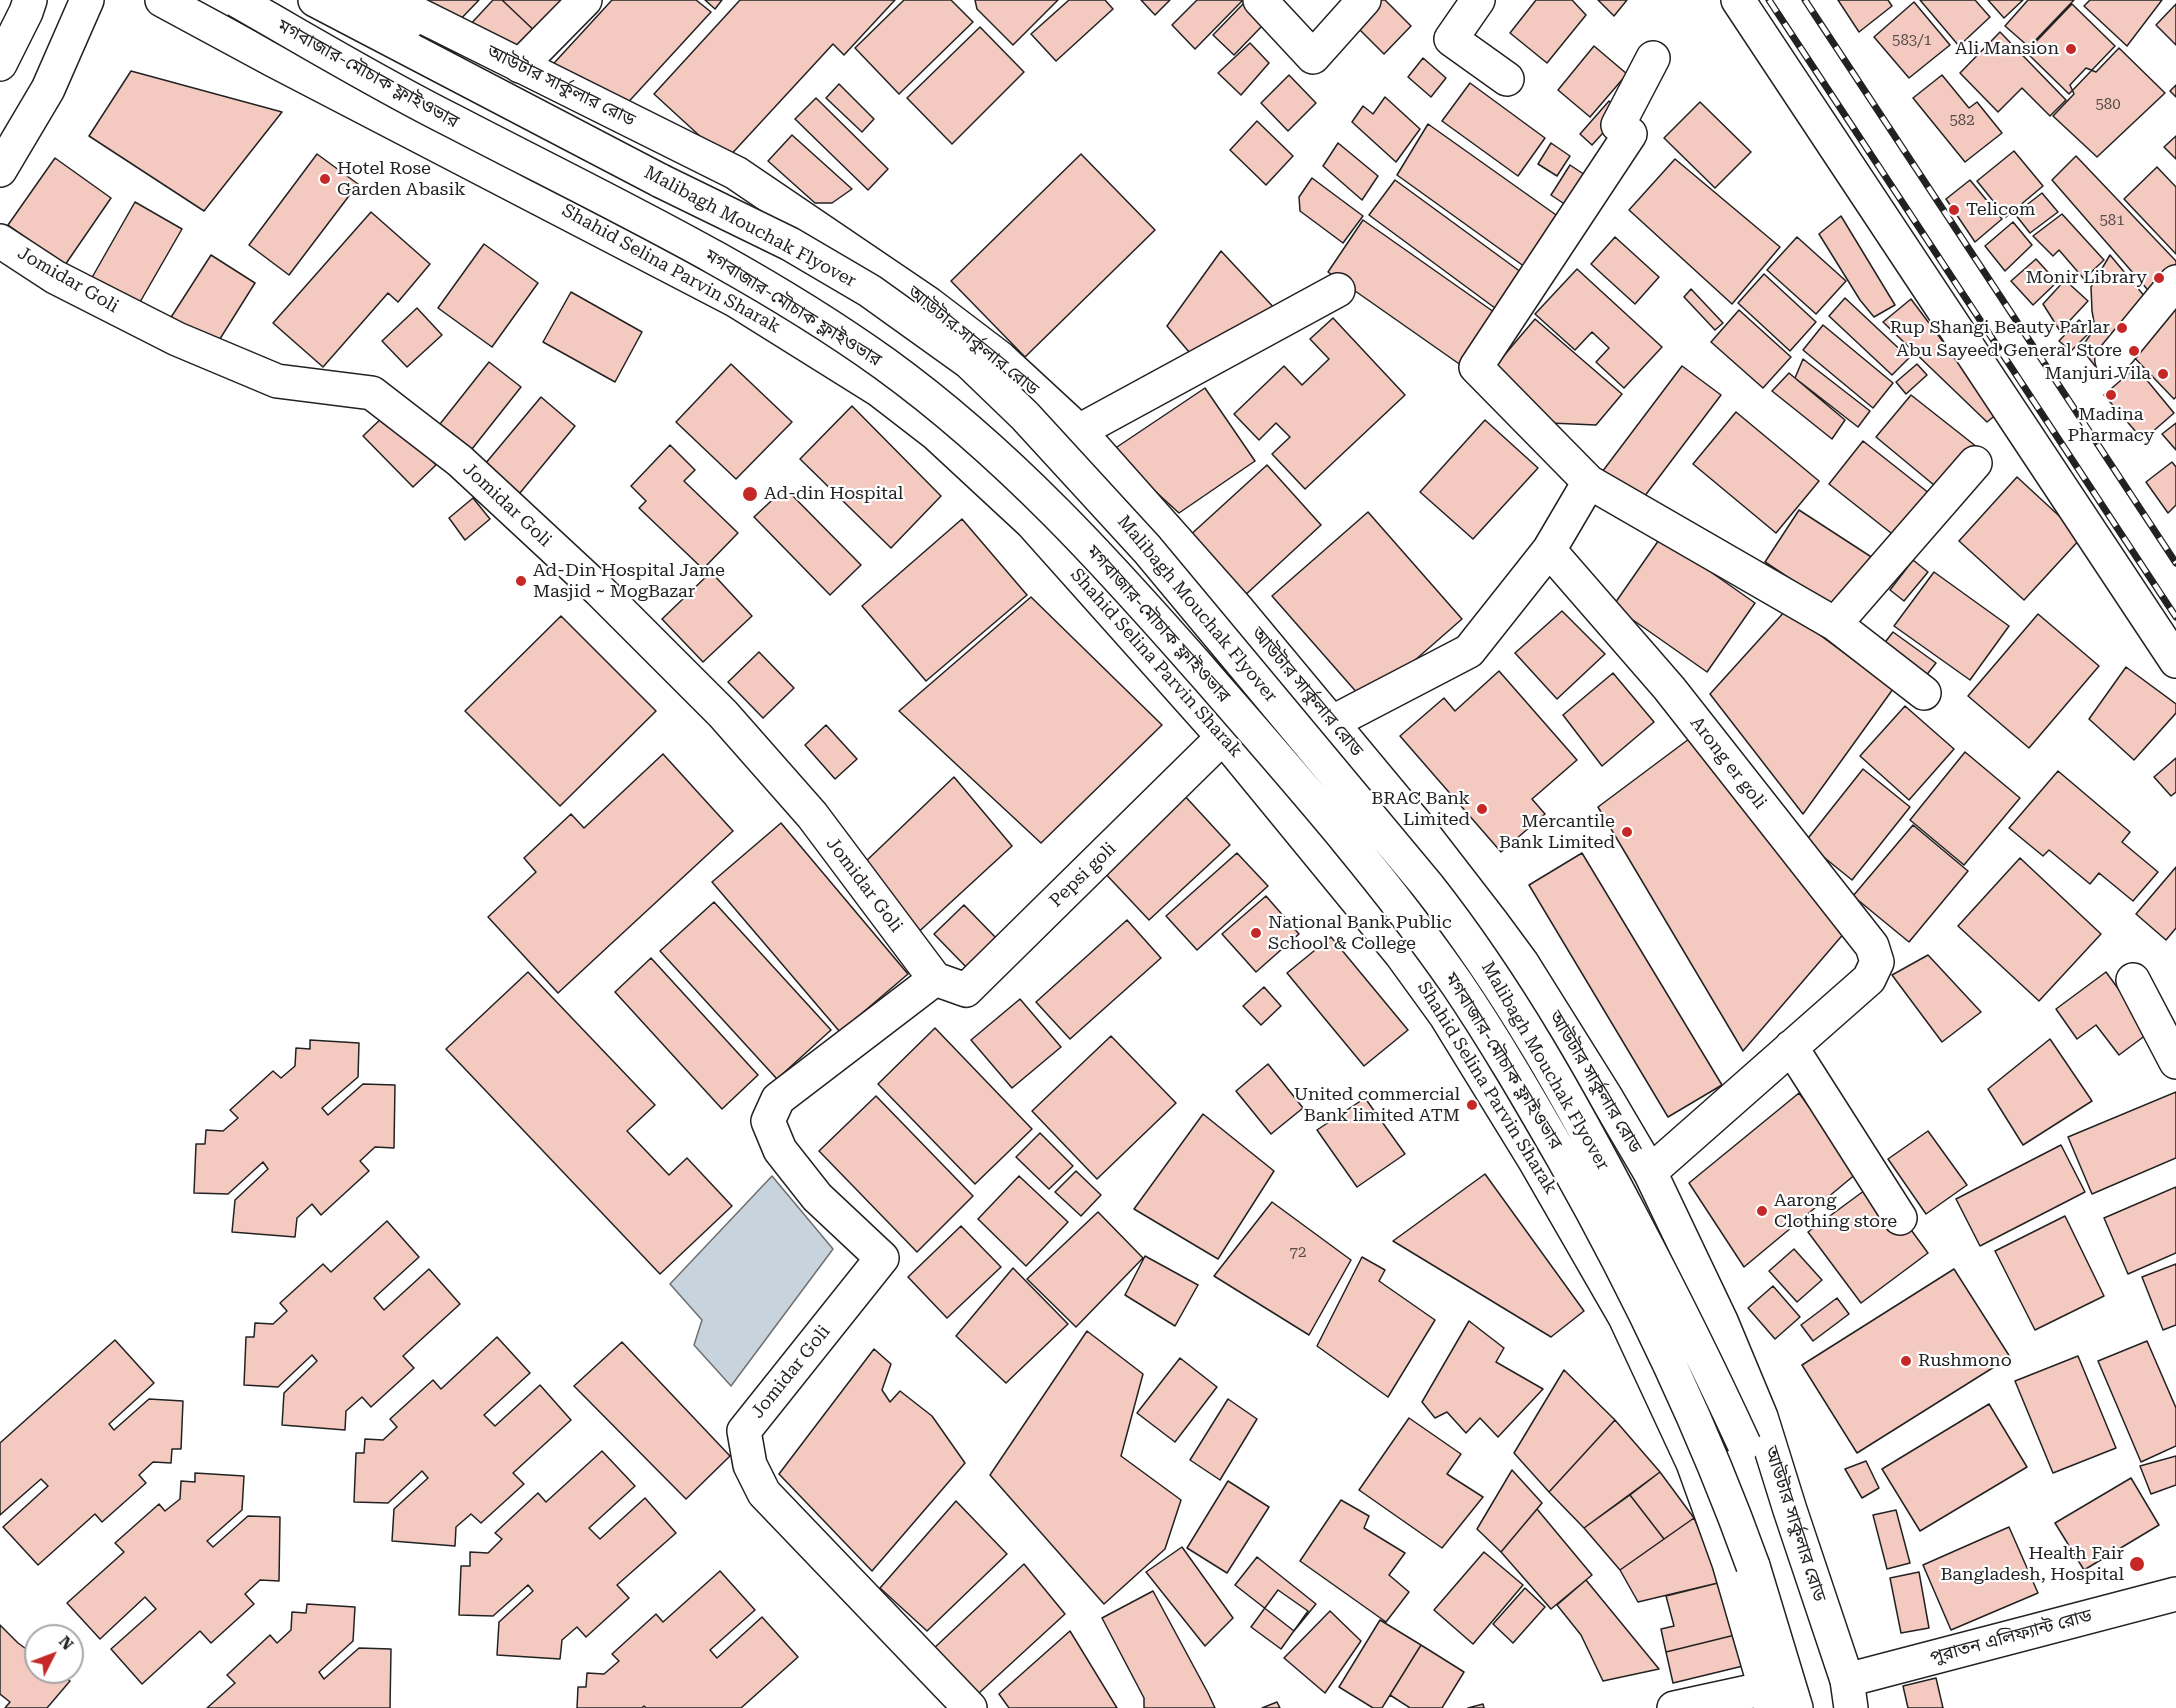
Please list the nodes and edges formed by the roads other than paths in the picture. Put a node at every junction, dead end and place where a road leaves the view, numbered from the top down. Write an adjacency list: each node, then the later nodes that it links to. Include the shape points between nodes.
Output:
1 (30, 0): 14 (main road)
2 (87, 0): 17 (main road, via 48,88)
3 (162, 0): 30 (main road, Shahid Selina Parvin Sharak, via 735,300 879,390 936,434 1032,523)
4 (236, 0): 47 (main road, মগবাজার-মৌচাক ফ্লাইওভার, bridge, via 445,118 744,275 826,325 959,421 1052,508 1132,592 1294,777 1420,932 1517,1077 1620,1260 1683,1393 1753,1566)
5 (315, 0): 19 (main road, Malibagh Mouchak Flyover, bridge)
6 (357, 0): 19 (main road, bridge, via 693,167 735,193)
7 (388, 0): 15 (main road, আউটার সার্কুলার রোড)
8 (585, 0): 15 (main road)
9 (1260, 0): 10 (main road, via 1314,57)
10 (1364, 0)
11 (1478, 0): 16 (main road, via 1451,39)
12 (1738, 0): 29 (main road)
13 (1653, 58): 25 (main road, via 1618,124 1630,134 1476,367)
14 (0, 64)
15 (520, 66): 23 (main road, আউটার সার্কুলার রোড, via 736,173 1000,358)
16 (1507, 80)
17 (0, 170)
18 (0, 241): 35 (main road, Jomidar Goli, via 55,277 177,339 277,381 372,393 460,461 600,591 723,714 812,815)
19 (790, 244): 41 (main road, Malibagh Mouchak Flyover, bridge, via 919,324 969,362 1025,416 1147,549 1466,934 1580,1119 1704,1358 1744,1444)
20 (2176, 282): 22 (main road)
21 (1338, 290): 23 (main road)
22 (2112, 360)
23 (1079, 431): 27 (main road, আউটার সার্কুলার রোড)
24 (1975, 463): 28 (main road)
25 (1590, 482): 26 (main road); 28 (main road)
26 (1549, 550): 32 (main road, via 1469,651); 37 (main road, Arong er goli, via 1669,688 1872,946 1877,963 1869,979)
27 (1238, 610): 30 (main road); 32 (main road, আউটার সার্কুলার রোড)
28 (1835, 624): 31 (main road)
29 (2176, 661)
30 (1167, 676): 33 (main road, Shahid Selina Parvin Sharak)
31 (1924, 693)
32 (1333, 722): 34 (main road); 39 (main road, আউটার সার্কুলার রোড, via 1457,875 1522,963)
33 (1223, 737): 34 (main road, Shahid Selina Parvin Sharak); 35 (main road, Pepsi goli, via 966,990)
34 (1258, 779): 44 (main road, Shahid Selina Parvin Sharak, via 1401,954 1446,1016 1625,1317 1692,1463 1729,1563)
35 (935, 979): 45 (main road, Jomidar Goli, via 778,1099 768,1121 780,1149 817,1197 882,1258 744,1431 750,1465 765,1493)
36 (2133, 980): 38 (main road)
37 (1791, 1047): 39 (main road, Arong er goli); 40 (main road)
38 (2176, 1062)
39 (1650, 1172): 41 (main road, আউটার সার্কুলার রোড, via 1721,1321 1761,1417)
40 (1900, 1218)
41 (1790, 1510): 43 (main road, আউটার সার্কুলার রোড)
42 (2176, 1594): 43 (main road, পুরাতন এলিফ্যান্ট রোড)
43 (1849, 1694)
44 (1769, 1698): 46 (main road)
45 (970, 1708)
46 (1674, 1708)
47 (1796, 1708)

